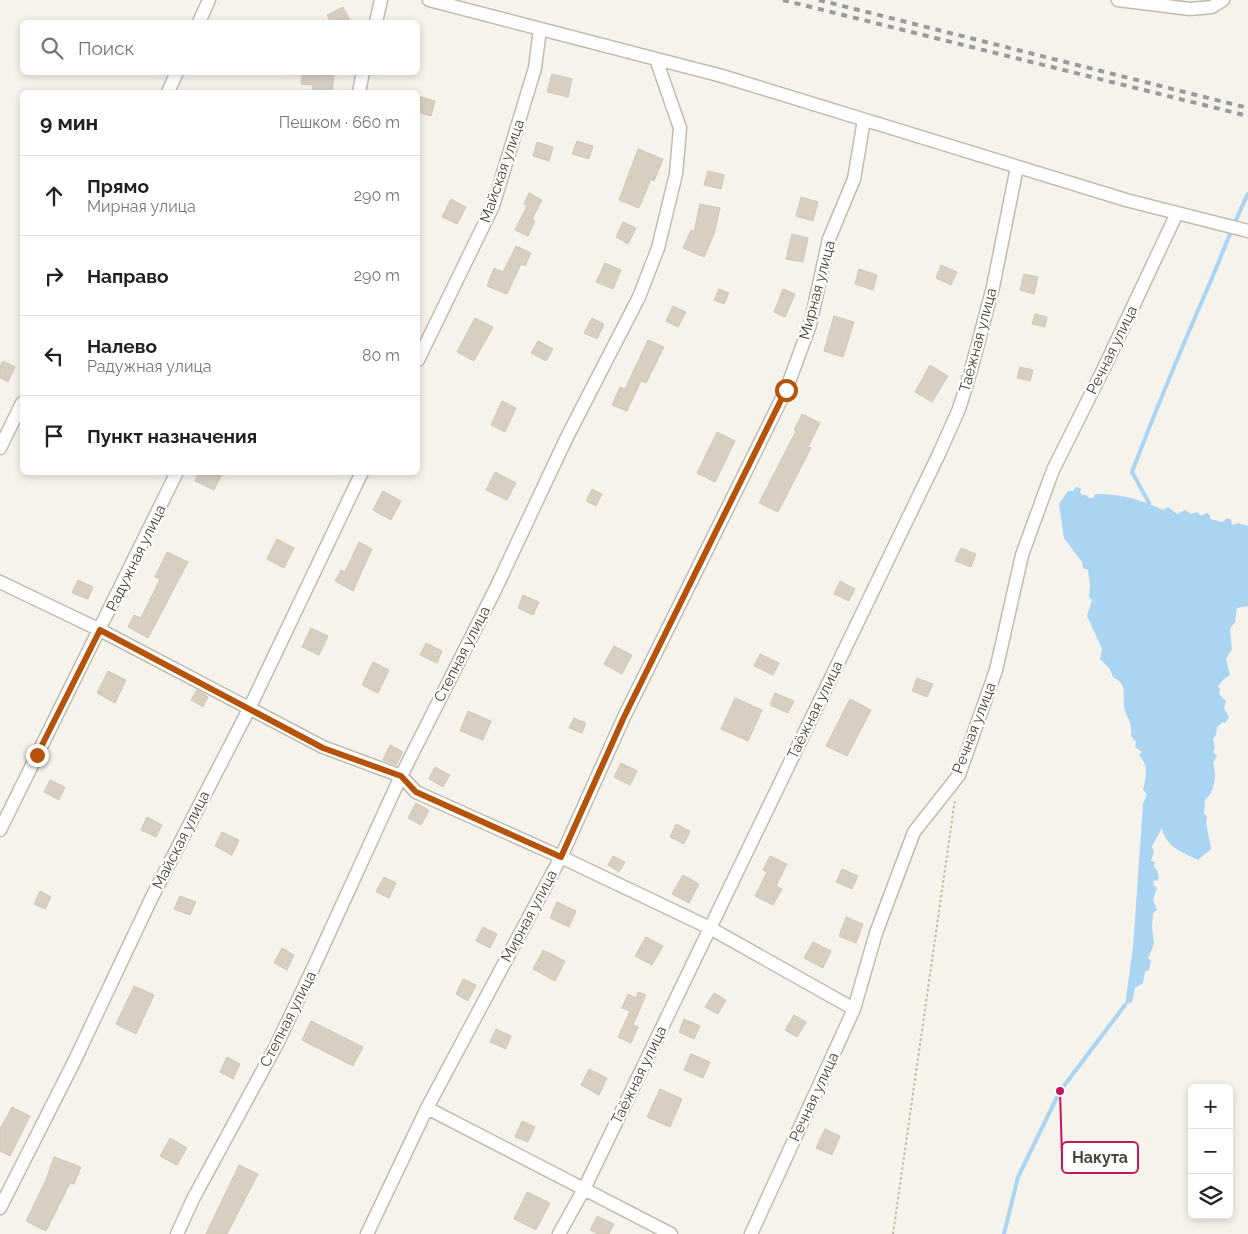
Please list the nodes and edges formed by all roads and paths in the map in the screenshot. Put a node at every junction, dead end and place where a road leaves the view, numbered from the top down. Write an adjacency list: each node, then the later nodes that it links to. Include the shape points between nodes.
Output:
1 (209, 0): 6 (street)
2 (381, 0): 7 (street)
3 (429, 0): 8 (street)
4 (1119, 0): 5 (street, via 1190,9 1212,7)
5 (1223, 0)
6 (200, 20)
7 (376, 20)
8 (540, 29): 9 (street); 18 (street, Майская улица, via 535,68 493,206)
9 (656, 59): 14 (street); 26 (street, Степная улица, via 680,128 676,174 658,248 639,297)
10 (176, 75): 12 (street)
11 (362, 75): 13 (street)
12 (169, 90)
13 (358, 90)
14 (864, 120): 15 (street); 29 (street, Мирная улица, via 854,179 829,239 810,325 786,390 624,717)
15 (1017, 166): 16 (street); 30 (street, Таёжная улица, via 993,286 959,409)
16 (1177, 213): 17 (street); 31 (street, Речная улица, via 1053,470 1022,555 996,670 959,775 914,832 876,933)
17 (1244, 230)
18 (420, 356)
19 (20, 407): 20 (street)
20 (1, 443)
21 (176, 475): 24 (street, Радужная улица)
22 (361, 475): 25 (street, Майская улица)
23 (0, 582): 24 (street)
24 (100, 630): 25 (street); 28 (street, Радужная улица)
25 (248, 709): 26 (street, via 323,748); 34 (street, Майская улица)
26 (401, 776): 29 (street, via 416,792); 35 (street, Степная улица, via 277,1044)
27 (956, 794): 40 (path)
28 (0, 830)
29 (561, 857): 30 (street); 32 (street, Мирная улица)
30 (710, 928): 31 (street); 33 (street, Таёжная улица)
31 (854, 1009): 39 (street, Речная улица)
32 (428, 1108): 33 (street); 36 (street, Мирная улица)
33 (584, 1189): 37 (street, Таёжная улица); 38 (street)
34 (0, 1208)
35 (177, 1234)
36 (367, 1234)
37 (560, 1234)
38 (671, 1234)
39 (751, 1234)
40 (894, 1234)

